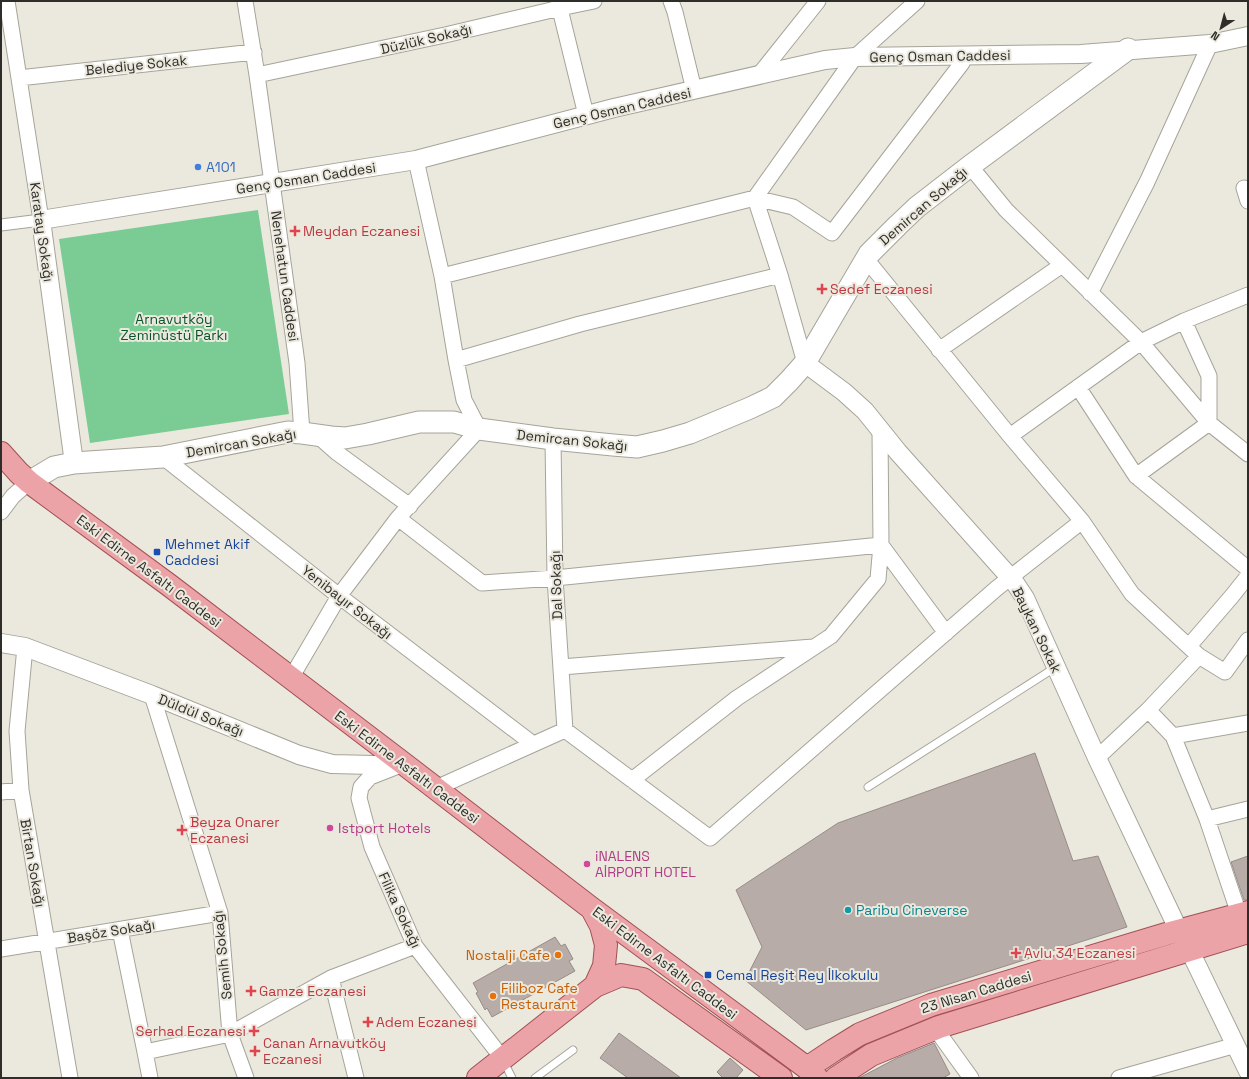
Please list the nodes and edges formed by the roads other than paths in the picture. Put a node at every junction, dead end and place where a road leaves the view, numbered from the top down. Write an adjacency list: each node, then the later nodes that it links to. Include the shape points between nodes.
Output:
1 (8, 1): 16 (street, Karatay Sokağı)
2 (246, 1): 11 (street, Nenehatun Caddesi)
3 (594, 1): 7 (street, Düzlük Sokağı)
4 (671, 1): 17 (street)
5 (818, 1): 15 (street)
6 (917, 1): 13 (street)
7 (559, 4): 14 (street, Düzlük Sokağı, via 445,35); 18 (street)
8 (1248, 36): 9 (street, Genç Osman Caddesi)
9 (1210, 44): 10 (street, Genç Osman Caddesi); 29 (street, via 1148,182)
10 (1128, 50): 12 (street, Genç Osman Caddesi, via 1081,54); 20 (main road, Demircan Sokağı)
11 (254, 52): 14 (street, Nenehatun Caddesi); 16 (street, Belediye Sokak)
12 (964, 56): 13 (street, Genç Osman Caddesi); 22 (street, via 962,63 832,233 793,207)
13 (855, 57): 15 (street, Genç Osman Caddesi, via 824,60); 22 (street)
14 (257, 75): 21 (street, Nenehatun Caddesi)
15 (759, 75): 17 (street, Genç Osman Caddesi)
16 (19, 78): 23 (street, Karatay Sokağı)
17 (694, 90): 18 (street, Genç Osman Caddesi)
18 (586, 115): 19 (street, Genç Osman Caddesi)
19 (416, 160): 21 (street, Genç Osman Caddesi); 28 (street)
20 (970, 166): 25 (main road, Demircan Sokağı, via 917,207); 26 (street, via 1006,210)
21 (272, 184): 23 (street, Genç Osman Caddesi); 40 (street, Nenehatun Caddesi, via 297,363)
22 (755, 198): 27 (street); 28 (street)
23 (41, 220): 24 (street, Genç Osman Caddesi); 46 (street, Karatay Sokağı)
24 (1, 225)
25 (866, 259): 33 (street); 35 (main road, Demircan Sokağı)
26 (1062, 265): 29 (street); 33 (street)
27 (780, 275): 34 (street, via 580,324); 35 (street)
28 (442, 276): 34 (street)
29 (1090, 293): 32 (street)
30 (1248, 295): 31 (street)
31 (1184, 321): 32 (street); 37 (street, via 1209,376)
32 (1141, 342): 36 (street); 37 (street)
33 (939, 350): 41 (street)
34 (456, 360): 38 (street, via 464,400)
35 (805, 363): 39 (street, Baykan Sokak, via 865,411); 42 (main road, Demircan Sokağı, via 772,397 690,433 637,447)
36 (1078, 387): 41 (street); 47 (street)
37 (1208, 423): 44 (street); 47 (street)
38 (479, 429): 40 (main road, Demircan Sokağı, via 454,422 419,422 345,438); 42 (main road, Demircan Sokağı); 49 (street)
39 (880, 431): 53 (street); 57 (street, Baykan Sokak)
40 (310, 434): 45 (main road, Demircan Sokağı, via 288,432); 49 (street)
41 (1010, 436): 52 (street)
42 (553, 439): 56 (street, Dal Sokağı)
43 (1, 452): 48 (main road, Eski Edirne Asfaltı Caddesi, via 14,469)
44 (1248, 454)
45 (163, 457): 46 (main road, Demircan Sokağı); 58 (street, Yenibayır Sokağı)
46 (74, 463): 48 (main road, Demircan Sokağı, via 54,468)
47 (1136, 476): 54 (street)
48 (29, 482): 50 (street, Demircan Sokağı, via 13,496); 67 (main road, Eski Edirne Asfaltı Caddesi)
49 (410, 506): 51 (street)
50 (1, 512)
51 (398, 518): 56 (street, via 482,583); 58 (street)
52 (1082, 521): 57 (street); 64 (street, via 1132,594)
53 (881, 545): 56 (street); 59 (street); 63 (street, via 878,579 831,636)
54 (1248, 568)
55 (1248, 576): 64 (street)
56 (555, 578): 65 (street, Dal Sokağı)
57 (1010, 578): 59 (street); 66 (street, Baykan Sokak, via 1025,598)
58 (339, 596): 67 (street); 73 (street, Yenibayır Sokağı)
59 (946, 633): 76 (street, via 710,838)
60 (1248, 640): 64 (street, via 1225,672)
61 (1, 643): 62 (street, Düldül Sokağı)
62 (25, 647): 68 (street, Düldül Sokağı); 79 (street, Birtan Sokağı, via 17,731)
63 (814, 647): 65 (street); 76 (street, via 737,698)
64 (1194, 651): 69 (street)
65 (561, 667): 71 (street, Dal Sokağı)
66 (1056, 667): 74 (street, Baykan Sokak); 77 (lane)
67 (291, 678): 75 (main road, Eski Edirne Asfaltı Caddesi)
68 (152, 696): 75 (street, Düldül Sokağı, via 305,757 332,764); 84 (street, Semih Sokağı)
69 (1148, 710): 72 (street); 74 (street)
70 (1248, 723): 72 (street)
71 (565, 730): 73 (street); 76 (street)
72 (1173, 736): 82 (street)
73 (533, 744): 78 (street)
74 (1097, 758): 87 (street, Baykan Sokak)
75 (404, 764): 78 (main road, Eski Edirne Asfaltı Caddesi); 89 (street, Filika Sokağı, via 370,777 361,787 359,798 372,848)
76 (632, 780)
77 (868, 787)
78 (436, 788): 83 (main road, Eski Edirne Asfaltı Caddesi)
79 (21, 790): 80 (street); 88 (street, Birtan Sokağı)
80 (1, 792)
81 (1248, 809): 82 (street)
82 (1207, 819): 85 (street)
83 (591, 908): 93 (main road, via 601,926 606,945 604,966); 101 (main road, Eski Edirne Asfaltı Caddesi)
84 (220, 913): 86 (street, Başöz Sokağı); 95 (street, Semih Sokağı)
85 (1245, 919): 87 (main road, 23 Nisan Caddesi); 91 (main road, 23 Nisan Caddesi)
86 (120, 930): 88 (street, Başöz Sokağı); 98 (street)
87 (1179, 931): 91 (main road); 101 (main road, 23 Nisan Caddesi, via 931,1005 860,1034 834,1050)
88 (46, 942): 90 (street, Başöz Sokağı); 102 (street, Birtan Sokağı)
89 (415, 946): 92 (street); 99 (street, Filika Sokağı)
90 (1, 949)
91 (1189, 949): 94 (main road, 23 Nisan Caddesi); 96 (street)
92 (331, 978): 95 (street); 105 (street)
93 (595, 986): 99 (main road); 108 (main road, Eski Edirne Asfaltı Caddesi, via 621,975 643,980)
94 (935, 1028): 109 (main road, 23 Nisan Caddesi, via 871,1055); 110 (street)
95 (230, 1034): 98 (street); 104 (street, Semih Sokağı)
96 (1236, 1045): 100 (street); 111 (street)
97 (573, 1050): 107 (lane)
98 (145, 1052): 103 (street)
99 (508, 1069): 106 (main road)
100 (1248, 1071)
101 (812, 1073)
102 (70, 1078)
103 (150, 1078)
104 (246, 1078)
105 (356, 1078)
106 (478, 1078)
107 (535, 1078)
108 (781, 1078)
109 (836, 1078)
110 (971, 1078)
111 (1120, 1078)

